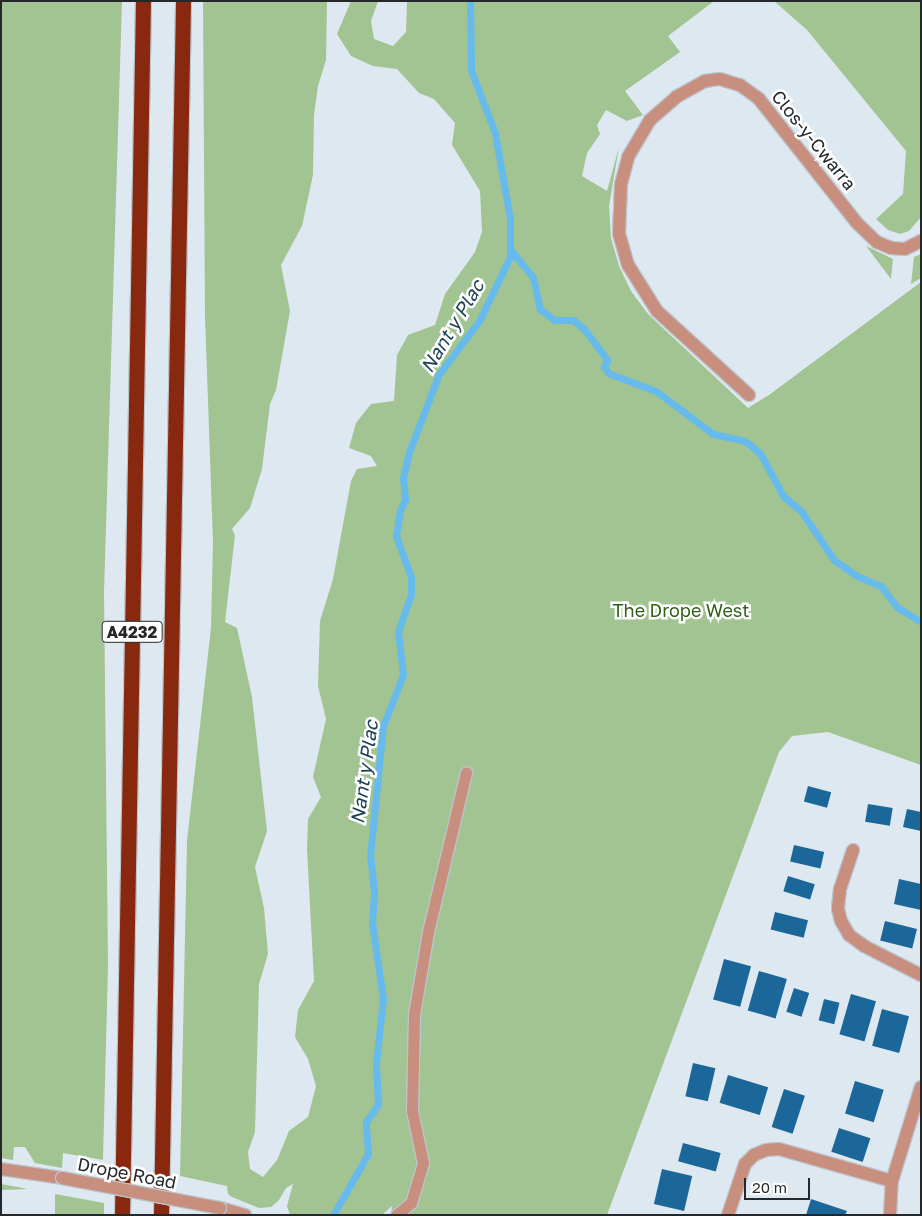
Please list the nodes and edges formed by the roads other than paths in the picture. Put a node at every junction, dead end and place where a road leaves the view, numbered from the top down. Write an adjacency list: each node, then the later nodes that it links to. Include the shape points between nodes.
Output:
1 (143, 1): 11 (highway, A4232)
2 (183, 1): 12 (highway, A4232)
3 (921, 241): 4 (street, Clos-y-Cwarra, via 905,249 877,242 857,223 759,99 740,85 720,79 705,81 676,98 650,120 628,157 621,184 619,234 628,265 657,311)
4 (749, 395)
5 (466, 772): 14 (lane, via 428,932 414,1014 412,1111 423,1163 411,1203)
6 (853, 850): 7 (street, via 838,909 845,928 864,946)
7 (921, 975)
8 (921, 1087): 10 (street)
9 (1, 1169): 13 (street, Drope Road, bridge)
10 (892, 1181): 15 (street, via 780,1149 766,1150 745,1164); 16 (street)
11 (122, 1215)
12 (161, 1215)
13 (245, 1215)
14 (396, 1215)
15 (728, 1215)
16 (890, 1215)

